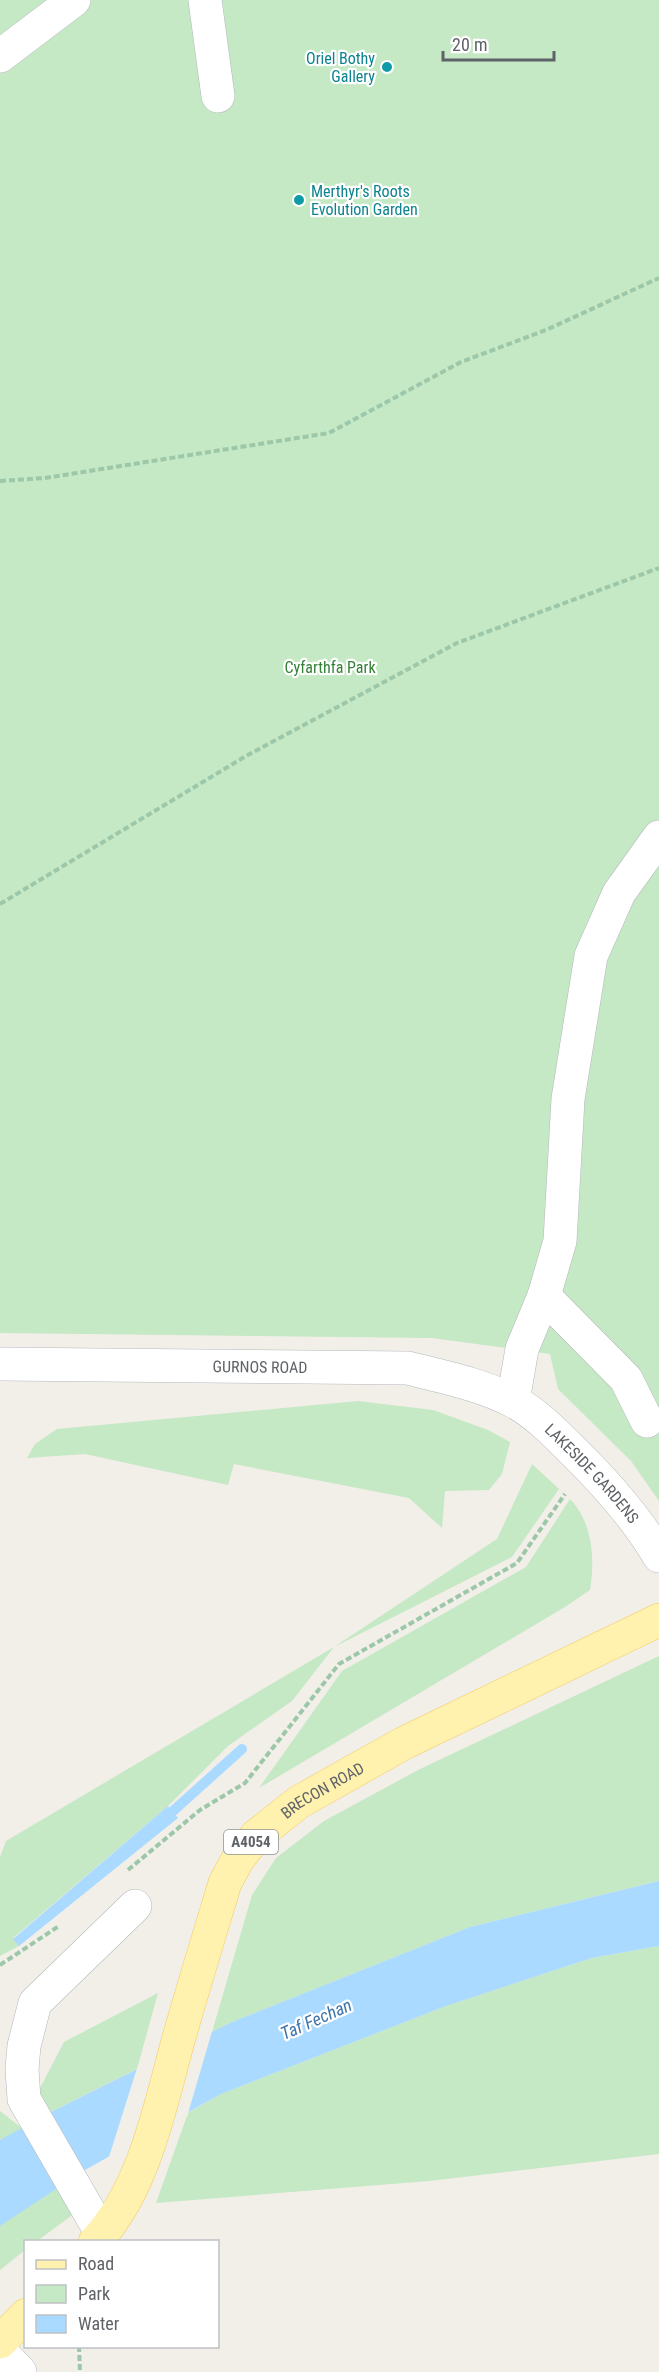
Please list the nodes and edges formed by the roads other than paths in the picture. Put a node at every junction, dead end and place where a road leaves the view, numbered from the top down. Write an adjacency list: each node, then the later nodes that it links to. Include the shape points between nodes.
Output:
1 (74, 0): 3 (street)
2 (205, 0): 4 (street)
3 (0, 56)
4 (218, 96)
5 (659, 837): 6 (street, via 619,892 591,956 568,1099 560,1240)
6 (543, 1296): 8 (street, via 522,1349); 9 (street, via 627,1379)
7 (0, 1364): 8 (street, GURNOS ROAD, via 408,1368 469,1383)
8 (513, 1401): 10 (street, LAKESIDE GARDENS, via 553,1431 592,1469 626,1507)
9 (647, 1421)
10 (659, 1556)
11 (659, 1620): 13 (main road, BRECON ROAD / A4054, via 404,1743 299,1802 266,1826 238,1859 225,1883 147,2149 125,2198)
12 (135, 1906): 13 (street, via 34,2003 24,2046 24,2099 72,2179)
13 (99, 2238)
14 (24, 2317): 15 (main road)
15 (0, 2342)
16 (0, 2351): 17 (street)
17 (20, 2372)

